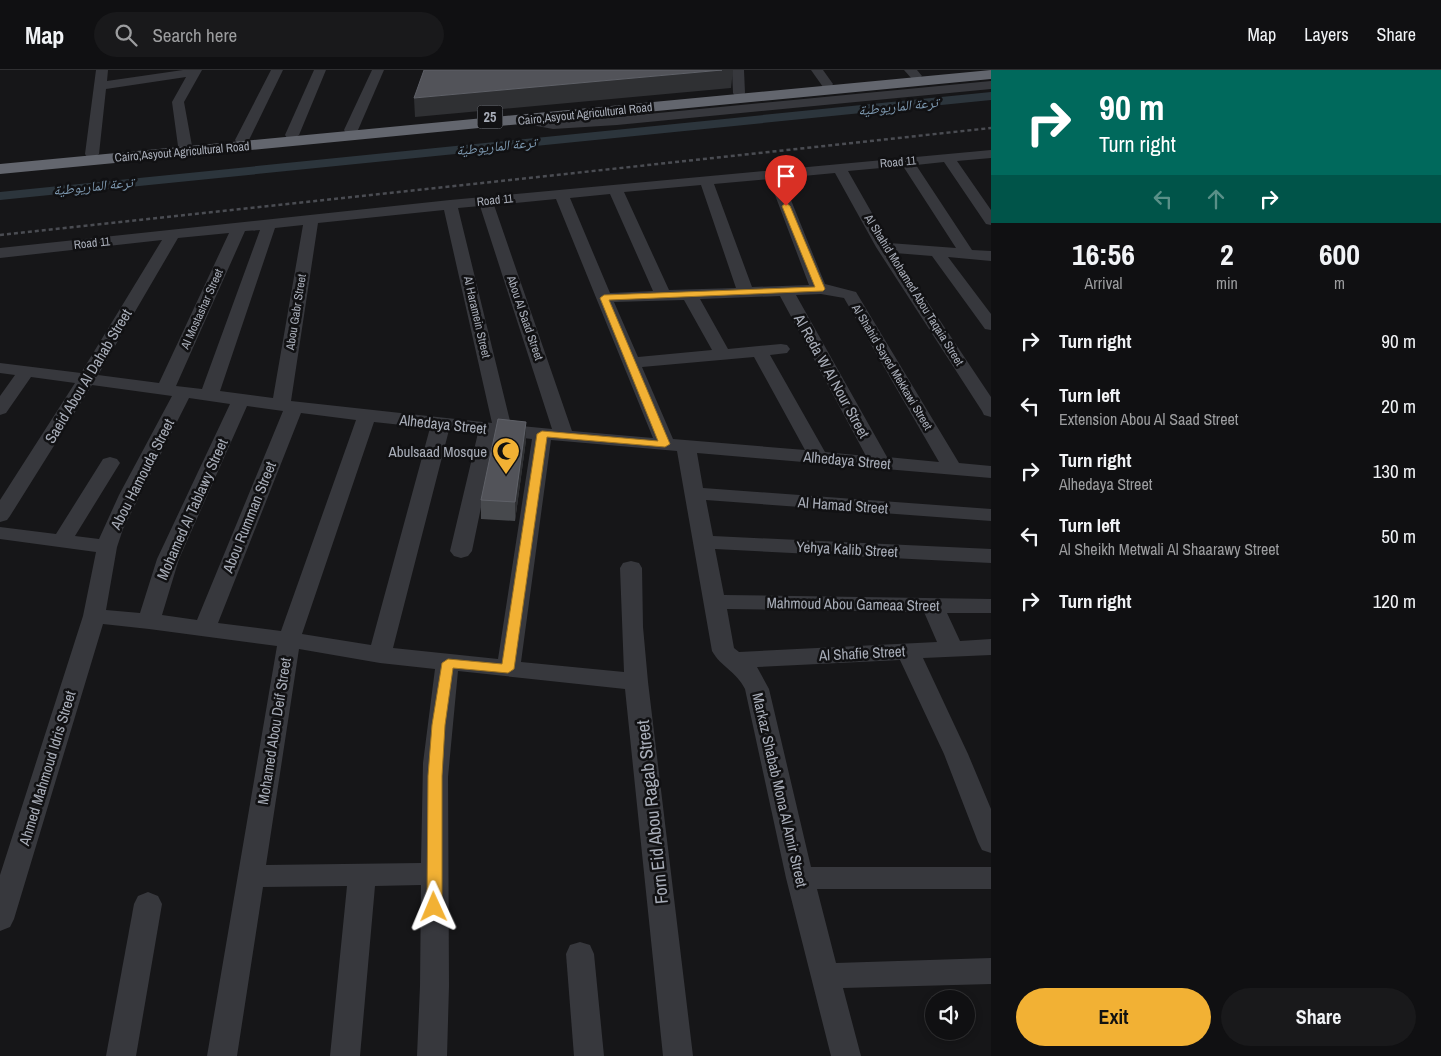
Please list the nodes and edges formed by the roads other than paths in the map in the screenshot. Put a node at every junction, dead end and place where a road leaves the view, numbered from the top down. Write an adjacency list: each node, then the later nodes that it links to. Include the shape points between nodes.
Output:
1 (102, 70): 14 (street)
2 (277, 70): 20 (street)
3 (320, 70): 19 (street)
4 (378, 70): 18 (street)
5 (738, 70): 15 (street)
6 (817, 70): 12 (street)
7 (978, 70): 9 (highway, Cairo,Asyout Agricultural Road / 25)
8 (195, 71): 14 (street); 21 (street, via 178,102)
9 (913, 73): 12 (highway, Cairo,Asyout Agricultural Road / 25)
10 (991, 74): 16 (highway, Cairo,Asyout Agricultural Road / 25)
11 (991, 80): 16 (highway, via 687,111 588,118)
12 (827, 84): 15 (highway, Cairo,Asyout Agricultural Road / 25)
13 (991, 85): 17 (street, via 617,121 553,125)
14 (98, 86): 22 (street)
15 (739, 93): 18 (highway, Cairo,Asyout Agricultural Road / 25)
16 (565, 116): 17 (highway, Cairo,Asyout Agricultural Road / 25)
17 (526, 120): 28 (highway, Cairo,Asyout Agricultural Road / 25)
18 (351, 130): 19 (highway, Cairo,Asyout Agricultural Road / 25)
19 (292, 135): 20 (highway, Cairo,Asyout Agricultural Road / 25)
20 (242, 140): 21 (highway, Cairo,Asyout Agricultural Road / 25)
21 (185, 146): 22 (highway, Cairo,Asyout Agricultural Road / 25)
22 (92, 154): 26 (highway, Cairo,Asyout Agricultural Road / 25)
23 (989, 157): 24 (street, Road 11)
24 (947, 158): 25 (street, Road 11); 36 (street)
25 (906, 161): 27 (street, Road 11); 43 (street)
26 (0, 163)
27 (839, 168): 29 (street, Road 11); 40 (street, Al Shahid Mohamed Abou Taqaia Street)
28 (0, 170)
29 (774, 174): 30 (street, Road 11); 45 (street)
30 (706, 180): 31 (street, Road 11); 47 (street)
31 (616, 188): 32 (street, Road 11); 49 (street)
32 (561, 194): 33 (street, Road 11); 50 (street, Markaz Shabab Mona Al Amir Street)
33 (486, 200): 34 (street, Road 11); 69 (street, Abou Al Saad Street)
34 (450, 204): 35 (street, Road 11); 67 (street, Al Haramein Street)
35 (311, 219): 37 (street, Road 11); 62 (street, Abou Gabr Street)
36 (991, 221)
37 (269, 224): 38 (street, Road 11); 60 (street)
38 (239, 227): 39 (street, Road 11); 59 (street, Al Mostashar Street)
39 (173, 234): 42 (street, Road 11); 58 (street, Saeid Abou Al Dahab Street)
40 (884, 247): 41 (street); 64 (street, Al Shahid Mohamed Abou Taqaia Street)
41 (936, 252): 43 (street); 51 (street)
42 (0, 253)
43 (968, 254): 44 (street)
44 (989, 258)
45 (820, 289): 46 (street, Al Shahid Sayed Mekkawi Street); 74 (street, Al Shahid Sayed Mekkawi Street, via 850,295)
46 (785, 290): 47 (street, Al Shahid Sayed Mekkawi Street); 72 (street, Al Reda W Al Nour Street)
47 (746, 292): 48 (street, Al Shahid Sayed Mekkawi Street)
48 (689, 294): 49 (street, Al Shahid Sayed Mekkawi Street); 54 (street)
49 (663, 296): 50 (street, Al Shahid Sayed Mekkawi Street)
50 (604, 298): 55 (street, Markaz Shabab Mona Al Amir Street)
51 (991, 325)
52 (781, 349): 53 (street)
53 (759, 351): 54 (street); 71 (street)
54 (722, 355): 55 (street)
55 (631, 364): 70 (street, Markaz Shabab Mona Al Amir Street)
56 (0, 368): 57 (street, Alhedaya Street)
57 (28, 371): 58 (street, Alhedaya Street); 63 (street)
58 (86, 380): 59 (street, Alhedaya Street); 78 (street, Saeid Abou Al Dahab Street)
59 (174, 392): 60 (street, Alhedaya Street); 81 (street, Abou Hamouda Street)
60 (209, 396): 61 (street, Alhedaya Street)
61 (241, 400): 62 (street, Alhedaya Street); 89 (street, Mohamed Al Tablawy Street, via 168,559)
62 (287, 406): 65 (street, Alhedaya Street); 90 (street, Abou Rumman Street)
63 (0, 409)
64 (991, 411)
65 (367, 416): 66 (street, Alhedaya Street); 91 (street, Mohamed Abou Deif Street)
66 (441, 423): 67 (street, Alhedaya Street); 95 (street)
67 (496, 429): 68 (street, Alhedaya Street); 82 (street)
68 (542, 434): 69 (street, Alhedaya Street); 98 (street)
69 (564, 436): 70 (street, Alhedaya Street)
70 (675, 445): 71 (street, Alhedaya Street); 76 (street, Markaz Shabab Mona Al Amir Street)
71 (818, 457): 72 (street, Alhedaya Street)
72 (880, 462): 74 (street, Alhedaya Street)
73 (110, 463): 79 (street)
74 (953, 469): 75 (street, Alhedaya Street)
75 (991, 472)
76 (694, 493): 77 (street, Al Hamad Street); 80 (street, Markaz Shabab Mona Al Amir Street)
77 (991, 515)
78 (2, 533): 79 (street)
79 (62, 541): 81 (street)
80 (703, 542): 83 (street, Yehya Kalib Street); 85 (street, Markaz Shabab Mona Al Amir Street)
81 (107, 547): 88 (street, Abou Hamouda Street)
82 (461, 551)
83 (991, 556)
84 (631, 568): 99 (street, Forn Eid Abou Ragab Street)
85 (714, 602): 86 (street, Mahmoud Abou Gameaa Street); 96 (street, Markaz Shabab Mona Al Amir Street, via 723,651)
86 (932, 605): 87 (street, Mahmoud Abou Gameaa Street); 93 (street)
87 (991, 606)
88 (94, 616): 89 (street); 107 (street, Ahmed Mahmoud Idris Street)
89 (149, 621): 90 (street)
90 (205, 628): 91 (street)
91 (289, 640): 95 (street); 103 (street, Mohamed Abou Deif Street)
92 (991, 646): 93 (street, Al Shafie Street)
93 (952, 648): 94 (street, Al Shafie Street)
94 (908, 651): 96 (street, Al Shafie Street); 100 (street, via 956,754)
95 (380, 655): 97 (street)
96 (733, 660): 104 (street, Markaz Shabab Mona Al Amir Street, via 749,673 757,689)
97 (448, 663): 98 (street); 101 (street, via 436,750)
98 (508, 669): 99 (street)
99 (636, 682): 116 (street, Forn Eid Abou Ragab Street)
100 (991, 842)
101 (434, 874): 102 (street); 114 (street)
102 (362, 875): 103 (street); 113 (street)
103 (251, 876): 112 (street, Mohamed Abou Deif Street)
104 (800, 878): 105 (street); 110 (street, Markaz Shabab Mona Al Amir Street)
105 (991, 878)
106 (148, 904): 111 (street)
107 (0, 920)
108 (580, 954): 115 (street)
109 (991, 971): 110 (street)
110 (824, 976): 117 (street, Markaz Shabab Mona Al Amir Street)
111 (120, 1056)
112 (222, 1056)
113 (345, 1056)
114 (432, 1056)
115 (589, 1056)
116 (678, 1056)
117 (846, 1056)

